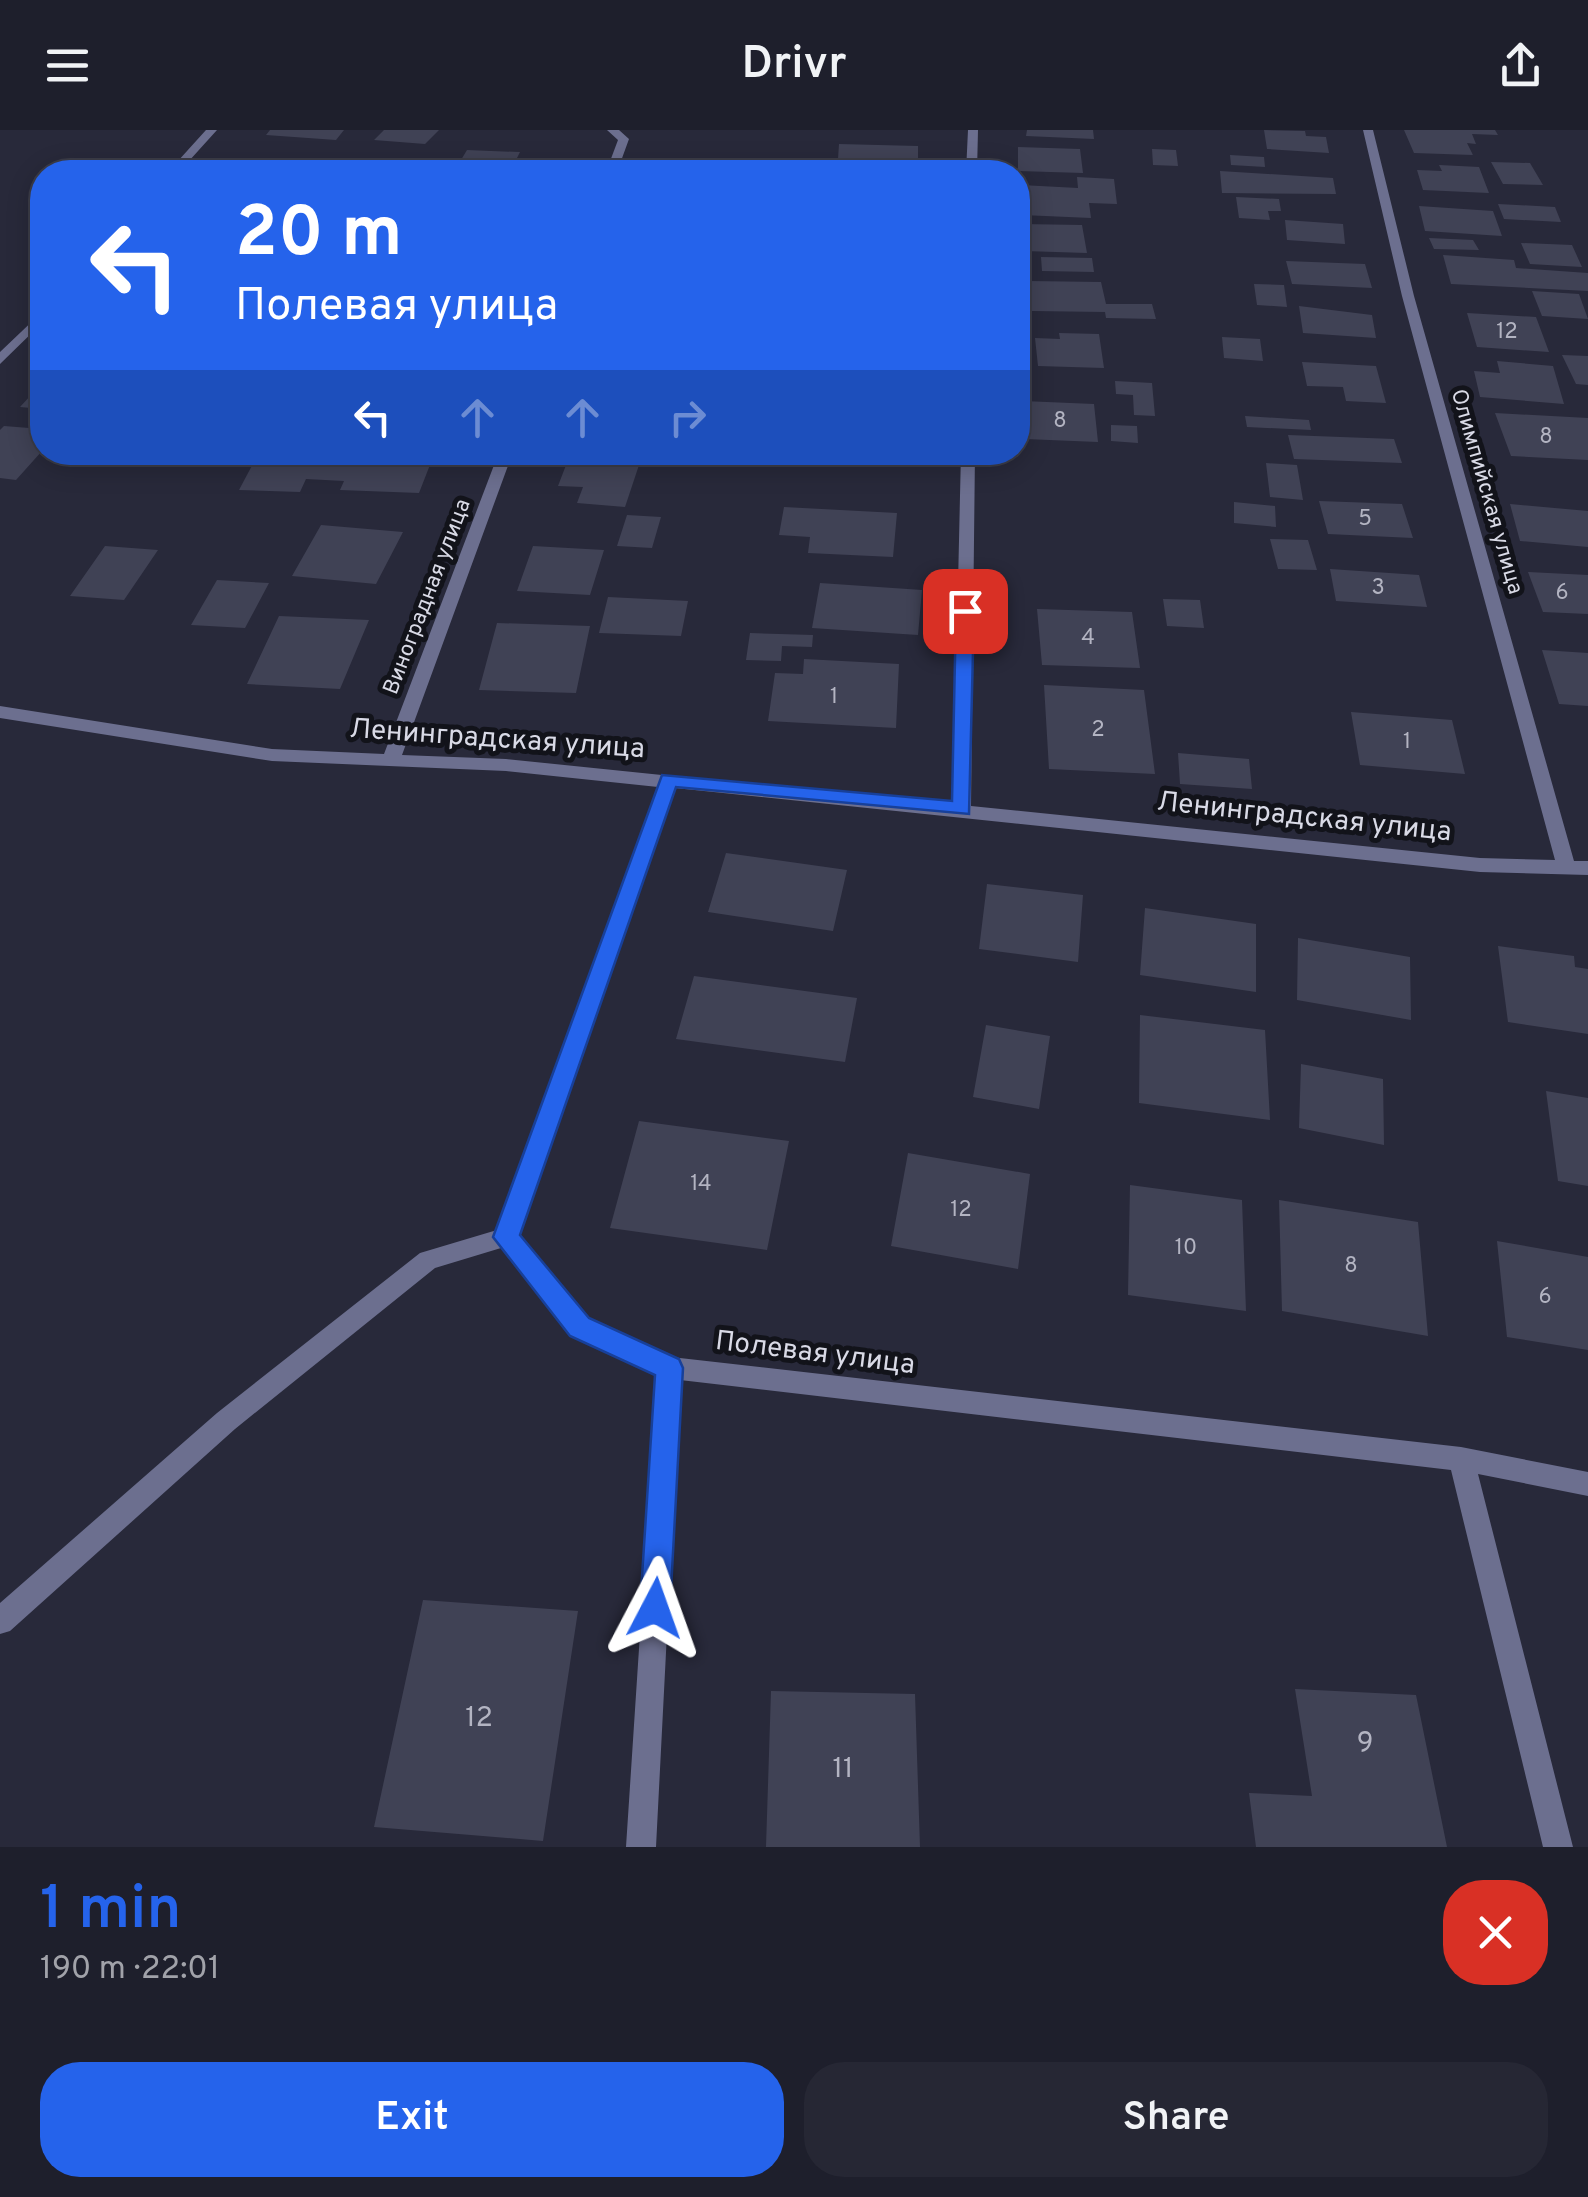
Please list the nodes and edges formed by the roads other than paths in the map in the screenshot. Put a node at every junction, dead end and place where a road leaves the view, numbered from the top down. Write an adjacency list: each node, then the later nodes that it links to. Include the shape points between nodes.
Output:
1 (212, 130): 5 (street)
2 (615, 130): 6 (street, via 624,139)
3 (973, 130): 7 (street)
4 (1368, 130): 16 (street, Олимпийская улица)
5 (184, 160)
6 (616, 160)
7 (972, 160)
8 (30, 329): 9 (street)
9 (0, 360)
10 (501, 465): 13 (street, Виноградная улица)
11 (968, 465): 15 (street)
12 (0, 712): 13 (street, Ленинградская улица, via 272,755)
13 (392, 757): 14 (street, Ленинградская улица)
14 (669, 780): 15 (street, Ленинградская улица); 18 (street)
15 (962, 809): 16 (street, Ленинградская улица, via 1480,865)
16 (1566, 865): 17 (street, Ленинградская улица)
17 (1588, 868)
18 (506, 1237): 19 (street, Полевая улица, via 580,1327); 22 (street, via 428,1260 226,1420)
19 (670, 1368): 20 (street, Полевая улица); 23 (street)
20 (1461, 1459): 21 (street, Полевая улица); 24 (street)
21 (1588, 1484)
22 (0, 1621)
23 (641, 1847)
24 (1558, 1847)

